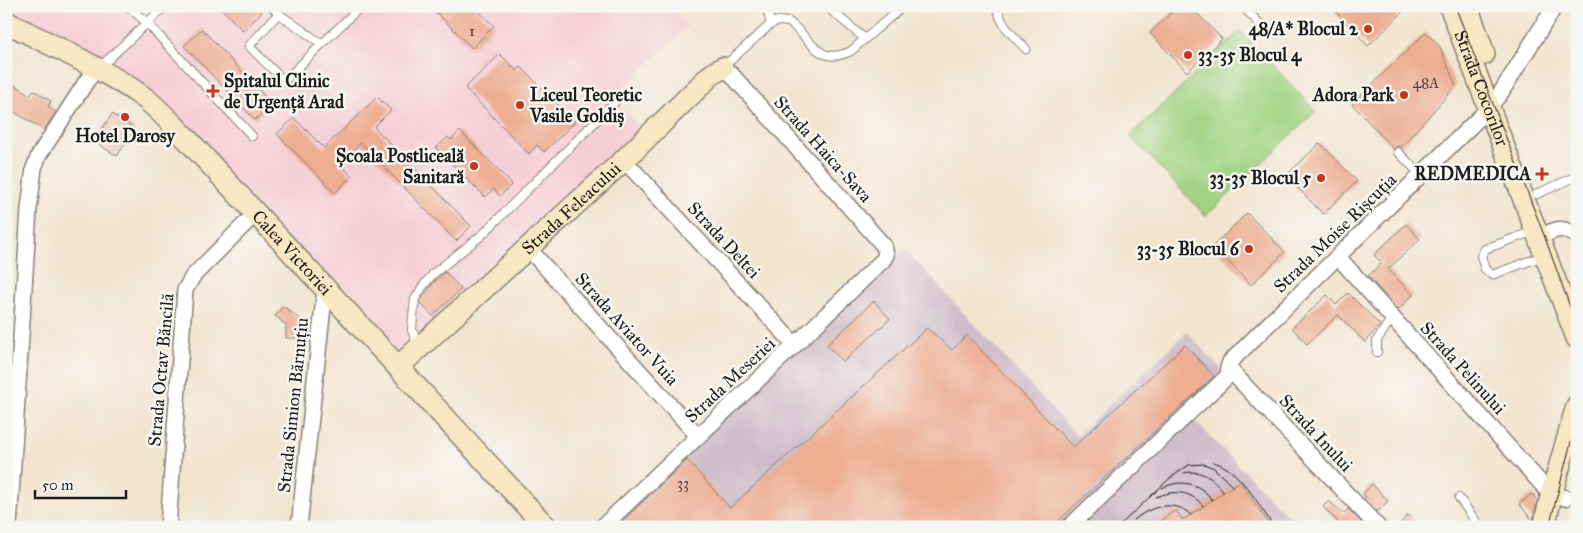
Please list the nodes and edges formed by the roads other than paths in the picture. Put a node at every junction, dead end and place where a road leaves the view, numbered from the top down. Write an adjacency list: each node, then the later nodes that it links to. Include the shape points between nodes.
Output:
1 (128, 6): 15 (lane)
2 (165, 6): 15 (lane)
3 (271, 6): 13 (lane)
4 (361, 6): 19 (lane)
5 (766, 6): 16 (lane)
6 (826, 6): 18 (lane)
7 (903, 6): 18 (lane)
8 (997, 6): 20 (lane, via 1000,21)
9 (1242, 6): 17 (lane)
10 (1450, 6): 24 (main road, Strada Cocorilor)
11 (1466, 6): 24 (main road, Strada Cocorilor)
12 (1555, 6): 24 (street, Strada Moise Rișcuția)
13 (279, 13): 19 (lane); 19 (lane, via 249,46 281,80 286,80)
14 (6, 22): 22 (main road, Calea Victoriei)
15 (148, 23): 22 (lane); 25 (lane)
16 (771, 24): 18 (lane, via 788,22 820,52 836,57 851,51); 21 (lane)
17 (1264, 28)
18 (865, 39)
19 (322, 44)
20 (1026, 49)
21 (722, 68): 27 (main road, Strada Feleacului); 36 (street, Strada Haica-Sava, via 731,74 884,246 886,255)
22 (97, 69): 31 (main road, Calea Victoriei, via 155,107); 52 (street, via 47,141 34,168)
23 (616, 101): 42 (lane, via 482,235 422,286 415,300 412,330)
24 (1495, 101): 28 (street, Strada Moise Rișcuția); 30 (main road, Strada Cocorilor); 33 (main road, Strada Cocorilor)
25 (252, 136)
26 (1398, 152): 28 (lane)
27 (624, 160): 34 (main road, Strada Feleacului); 41 (street, Strada Deltei)
28 (1421, 175): 35 (street, Strada Moise Rișcuția)
29 (1577, 176): 30 (lane)
30 (1538, 194): 33 (main road, Strada Cocorilor)
31 (255, 214): 37 (main road, Calea Victoriei); 53 (street, Strada Octav Băncilă, via 193,276 184,290)
32 (1577, 236): 33 (street, via 1560,229)
33 (1543, 239): 33 (lane, via 1485,249 1481,256 1485,269 1492,275); 38 (main road, Strada Cocorilor); 40 (main road, Strada Cocorilor)
34 (528, 248): 42 (main road, Strada Feleacului); 47 (street, Strada Aviator Vuia)
35 (1338, 257): 39 (street, Strada Pelinului); 45 (street, Strada Moise Rișcuția, via 1232,359)
36 (883, 260): 41 (street, Strada Meseriei)
37 (325, 288): 44 (main road, Calea Victoriei); 54 (street, Strada Simion Bărnuțiu)
38 (1577, 300)
39 (1392, 318): 43 (lane, via 1377,340); 49 (street, Strada Pelinului, via 1547,490)
40 (1577, 338)
41 (795, 345): 47 (street, Strada Meseriei)
42 (419, 348): 44 (main road, Strada Feleacului)
43 (1377, 352)
44 (398, 367): 55 (main road, Calea Victoriei)
45 (1230, 368): 57 (street, Strada Moise Rișcuția); 58 (street, Strada Inului)
46 (1575, 416): 49 (main road)
47 (698, 436): 56 (street, Strada Meseriei)
48 (1577, 452): 49 (main road)
49 (1558, 495): 59 (main road); 60 (main road)
50 (1459, 498): 51 (lane)
51 (1479, 526)
52 (9, 527)
53 (168, 527)
54 (299, 527)
55 (546, 527)
56 (602, 527)
57 (1069, 527)
58 (1378, 527)
59 (1544, 527)
60 (1558, 527)

